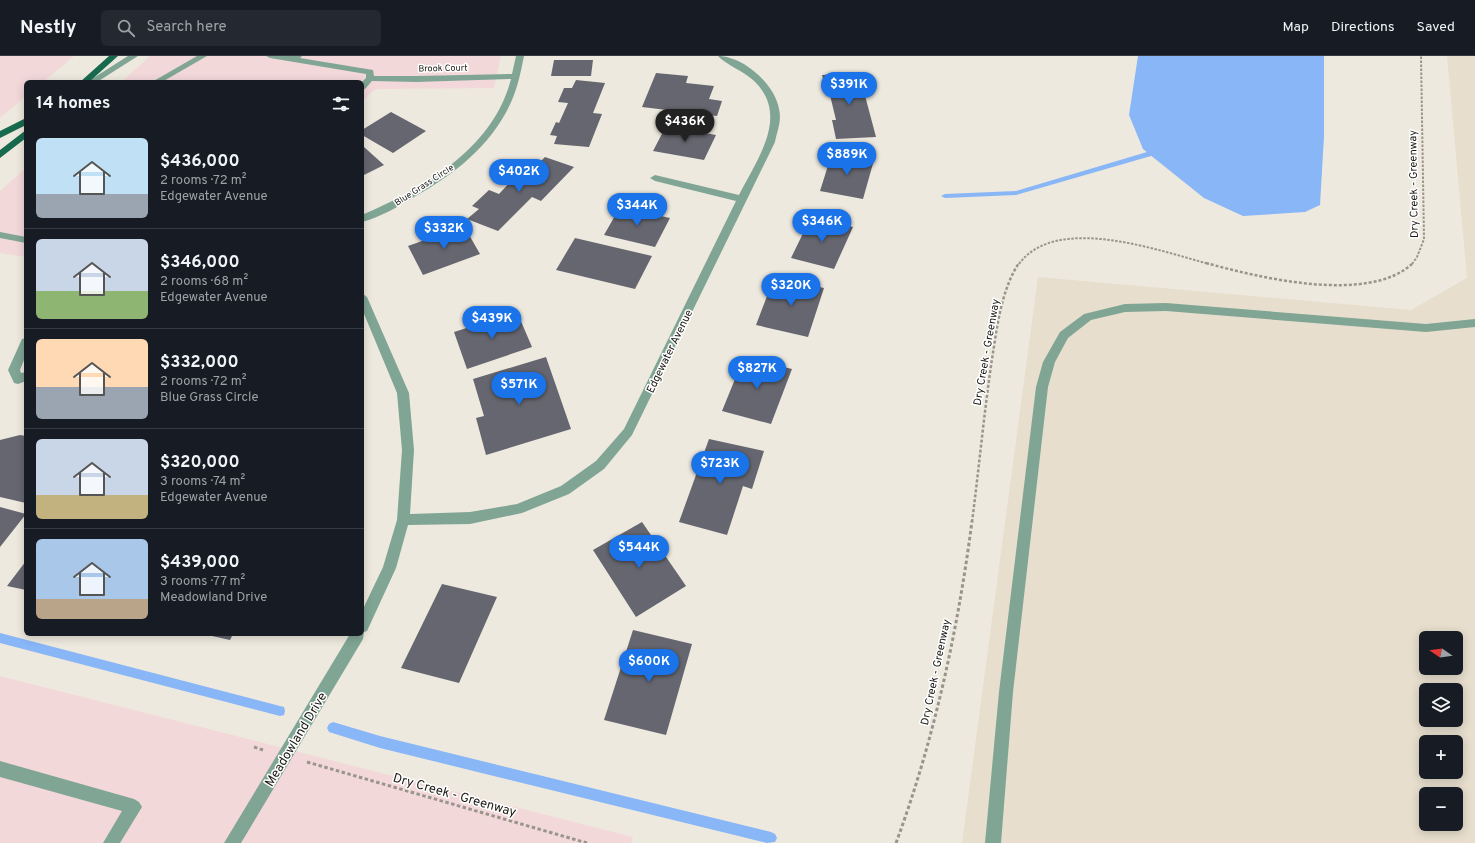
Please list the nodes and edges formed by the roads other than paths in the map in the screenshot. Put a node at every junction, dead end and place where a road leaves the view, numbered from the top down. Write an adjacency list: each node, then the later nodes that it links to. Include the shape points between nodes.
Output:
1 (114, 56): 10 (main road)
2 (134, 56): 11 (street)
3 (203, 56): 12 (street)
4 (270, 56): 7 (street)
5 (520, 56): 8 (street, Blue Grass Circle)
6 (722, 56): 19 (street, Edgewater Avenue, via 734,61 757,79 772,98 776,117 770,142)
7 (296, 58): 9 (street, via 370,72)
8 (516, 76): 9 (street, Brook Court); 20 (street, Blue Grass Circle, via 505,106 484,138 449,171 392,206)
9 (370, 78): 13 (street)
10 (86, 80)
11 (94, 80)
12 (159, 80)
13 (364, 85)
14 (24, 122): 15 (main road)
15 (0, 135)
16 (24, 135): 17 (main road)
17 (0, 155)
18 (655, 178): 19 (street)
19 (742, 199): 27 (street, Edgewater Avenue, via 628,432 600,465 565,490 518,509 470,518)
20 (364, 218)
21 (0, 235): 22 (street)
22 (24, 240)
23 (364, 302): 27 (street, via 403,393 408,450)
24 (1475, 322): 33 (street, via 1426,328 1152,307 1125,308 1088,317 1064,335 1049,362 1042,387 1006,692)
25 (24, 347): 26 (street, via 14,370)
26 (22, 378)
27 (403, 520): 28 (street, via 389,568)
28 (364, 622)
29 (357, 636): 32 (street, Meadowland Drive)
30 (0, 769): 31 (street, via 134,807)
31 (111, 843)
32 (232, 843)
33 (993, 843)

